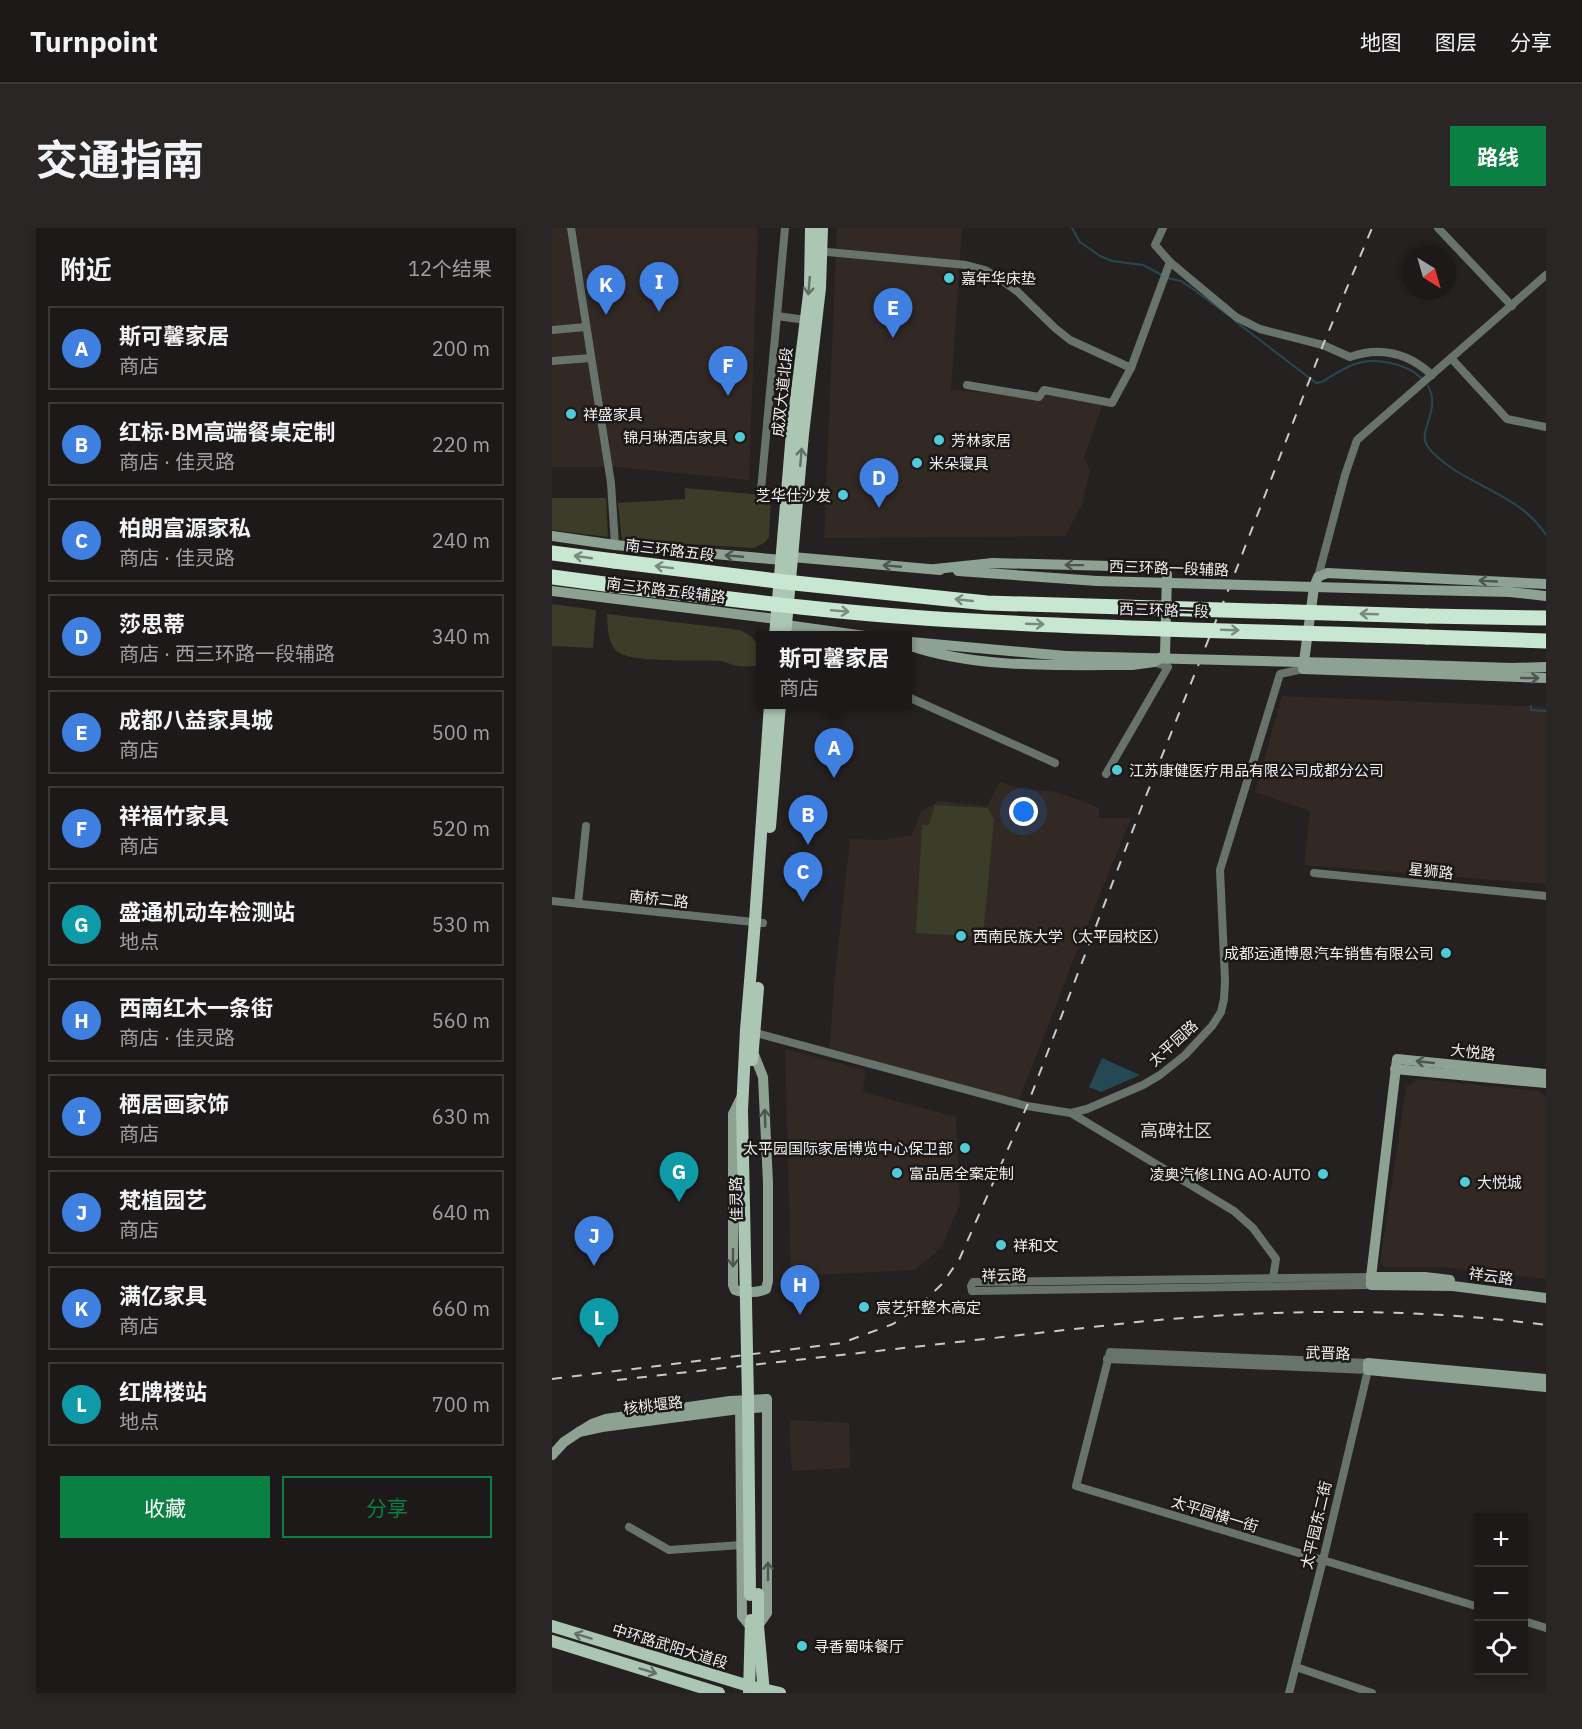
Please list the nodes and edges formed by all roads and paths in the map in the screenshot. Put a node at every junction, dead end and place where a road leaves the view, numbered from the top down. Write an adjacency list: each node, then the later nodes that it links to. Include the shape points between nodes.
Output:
1 (571, 228): 13 (street)
2 (785, 228): 11 (street)
3 (811, 228): 7 (main road, 成双大道北段)
4 (822, 228): 7 (main road, 成双大道北段)
5 (1163, 228): 8 (street, via 1155,245)
6 (1438, 228): 10 (street)
7 (816, 251): 12 (main road, 成双大道北段, one-way to 12); 18 (street, via 985,270 1018,292 1070,340); 26 (main road, 成双大道北段, one-way to 7, via 820,288)
8 (1170, 262): 18 (street); 19 (street, via 1236,316 1260,329 1323,345 1350,357 1377,351 1399,354 1419,363)
9 (1546, 276): 10 (street)
10 (1512, 306): 16 (street)
11 (777, 316): 12 (street); 22 (street)
12 (806, 320): 26 (main road, 成双大道北段, via 792,432)
13 (586, 327): 14 (street); 15 (street)
14 (552, 330)
15 (591, 358): 17 (street); 24 (street)
16 (1451, 358): 19 (street); 21 (street, via 1507,419)
17 (552, 361)
18 (1131, 368): 20 (street, via 1112,403 1044,390 1039,397)
19 (1432, 375): 29 (street, via 1357,440)
20 (967, 385)
21 (1546, 428)
22 (761, 490)
23 (552, 536): 24 (main road)
24 (615, 545): 26 (main road, one-way to 24)
25 (552, 553): 30 (highway, 南三环路五段, one-way to 25, bridge)
26 (787, 559): 27 (main road, 西三环路一段辅路, one-way to 26); 35 (main road)
27 (935, 569): 33 (main road, 西三环路一段辅路, bridge, via 1096,581); 40 (main road, one-way to 27, via 1165,654 1167,574 1162,569 993,563)
28 (552, 577): 37 (highway, 西三环路一段, one-way to 37, bridge, via 921,618)
29 (1318, 577): 31 (main road, one-way to 29, via 1327,573); 42 (main road)
30 (785, 582): 34 (highway, 西三环路一段, one-way to 30, bridge, via 987,603)
31 (1546, 584)
32 (552, 591): 35 (main road, 南三环路五段辅路)
33 (1546, 596)
34 (1546, 618)
35 (782, 627): 36 (main road)
36 (819, 631)
37 (1546, 641)
38 (912, 643): 41 (main road, bridge, via 1066,656)
39 (912, 645): 40 (main road, via 932,654 982,662)
40 (1154, 662): 48 (street, via 1168,667)
41 (1546, 667)
42 (1303, 669): 43 (main road, one-way to 43); 60 (street, 太平园路, via 1280,674 1220,870 1225,981 1221,1012 1185,1054 1160,1075)
43 (1546, 678)
44 (912, 699): 47 (street)
45 (770, 709): 54 (main road, 佳灵路)
46 (780, 709): 54 (main road, 佳灵路)
47 (1055, 763)
48 (1106, 774)
49 (586, 826): 53 (street)
50 (1314, 873): 51 (street, 星狮路)
51 (1546, 896)
52 (552, 901): 53 (street, 南桥二路)
53 (578, 904): 54 (street, 南桥二路)
54 (759, 922): 55 (main road, 佳灵路)
55 (750, 1031): 56 (main road, 佳灵路); 58 (main road, 佳灵路); 60 (street, 太平园路, via 1027,1106)
56 (753, 1052): 58 (main road, one-way to 56, via 733,1114 733,1285 739,1292 762,1291 768,1281 763,1077); 59 (main road, 佳灵路)
57 (1545, 1082): 62 (main road, 大悦路, via 1396,1064)
58 (742, 1096): 59 (main road, 佳灵路)
59 (746, 1110): 77 (main road, 佳灵路, bridge)
60 (1071, 1113): 61 (street, via 1234,1211 1253,1228 1276,1259)
61 (1273, 1278): 62 (street, 祥云路); 62 (street, 祥云路, via 973,1282 971,1286 972,1291)
62 (1371, 1281): 63 (main road, 祥云路, via 1425,1277); 64 (main road, 祥云路)
63 (1546, 1291)
64 (1546, 1298)
65 (1109, 1356): 66 (street, 武晋路); 73 (street, 太平园横一街, via 1076,1486)
66 (1368, 1366): 67 (main road, 武晋路); 68 (main road, 武晋路); 73 (street, 太平园东二街)
67 (1546, 1379)
68 (1546, 1387)
69 (739, 1405): 70 (main road, 核桃堰路, via 579,1432); 72 (main road); 77 (main road, 核桃堰路, one-way to 69, via 767,1613 767,1399)
70 (552, 1455)
71 (628, 1527): 72 (street, via 669,1550)
72 (741, 1545): 77 (main road, via 742,1616)
73 (1323, 1560): 74 (street, 太平园横一街); 80 (street, 太平园东二街)
74 (1474, 1605)
75 (1528, 1622): 78 (street)
76 (552, 1626): 81 (main road, 中环路武阳大道段, one-way to 76)
77 (754, 1626): 81 (main road, 佳灵路); 82 (main road, 佳灵路)
78 (1546, 1628)
79 (552, 1641): 83 (main road, 中环路武阳大道段, one-way to 83)
80 (1296, 1668): 85 (street, 太平园东二街); 86 (street)
81 (749, 1689): 82 (main road, 中环路武阳大道段)
82 (764, 1691): 84 (main road, 中环路武阳大道段)
83 (719, 1693)
84 (780, 1693)
85 (1289, 1693)
86 (1372, 1693)

